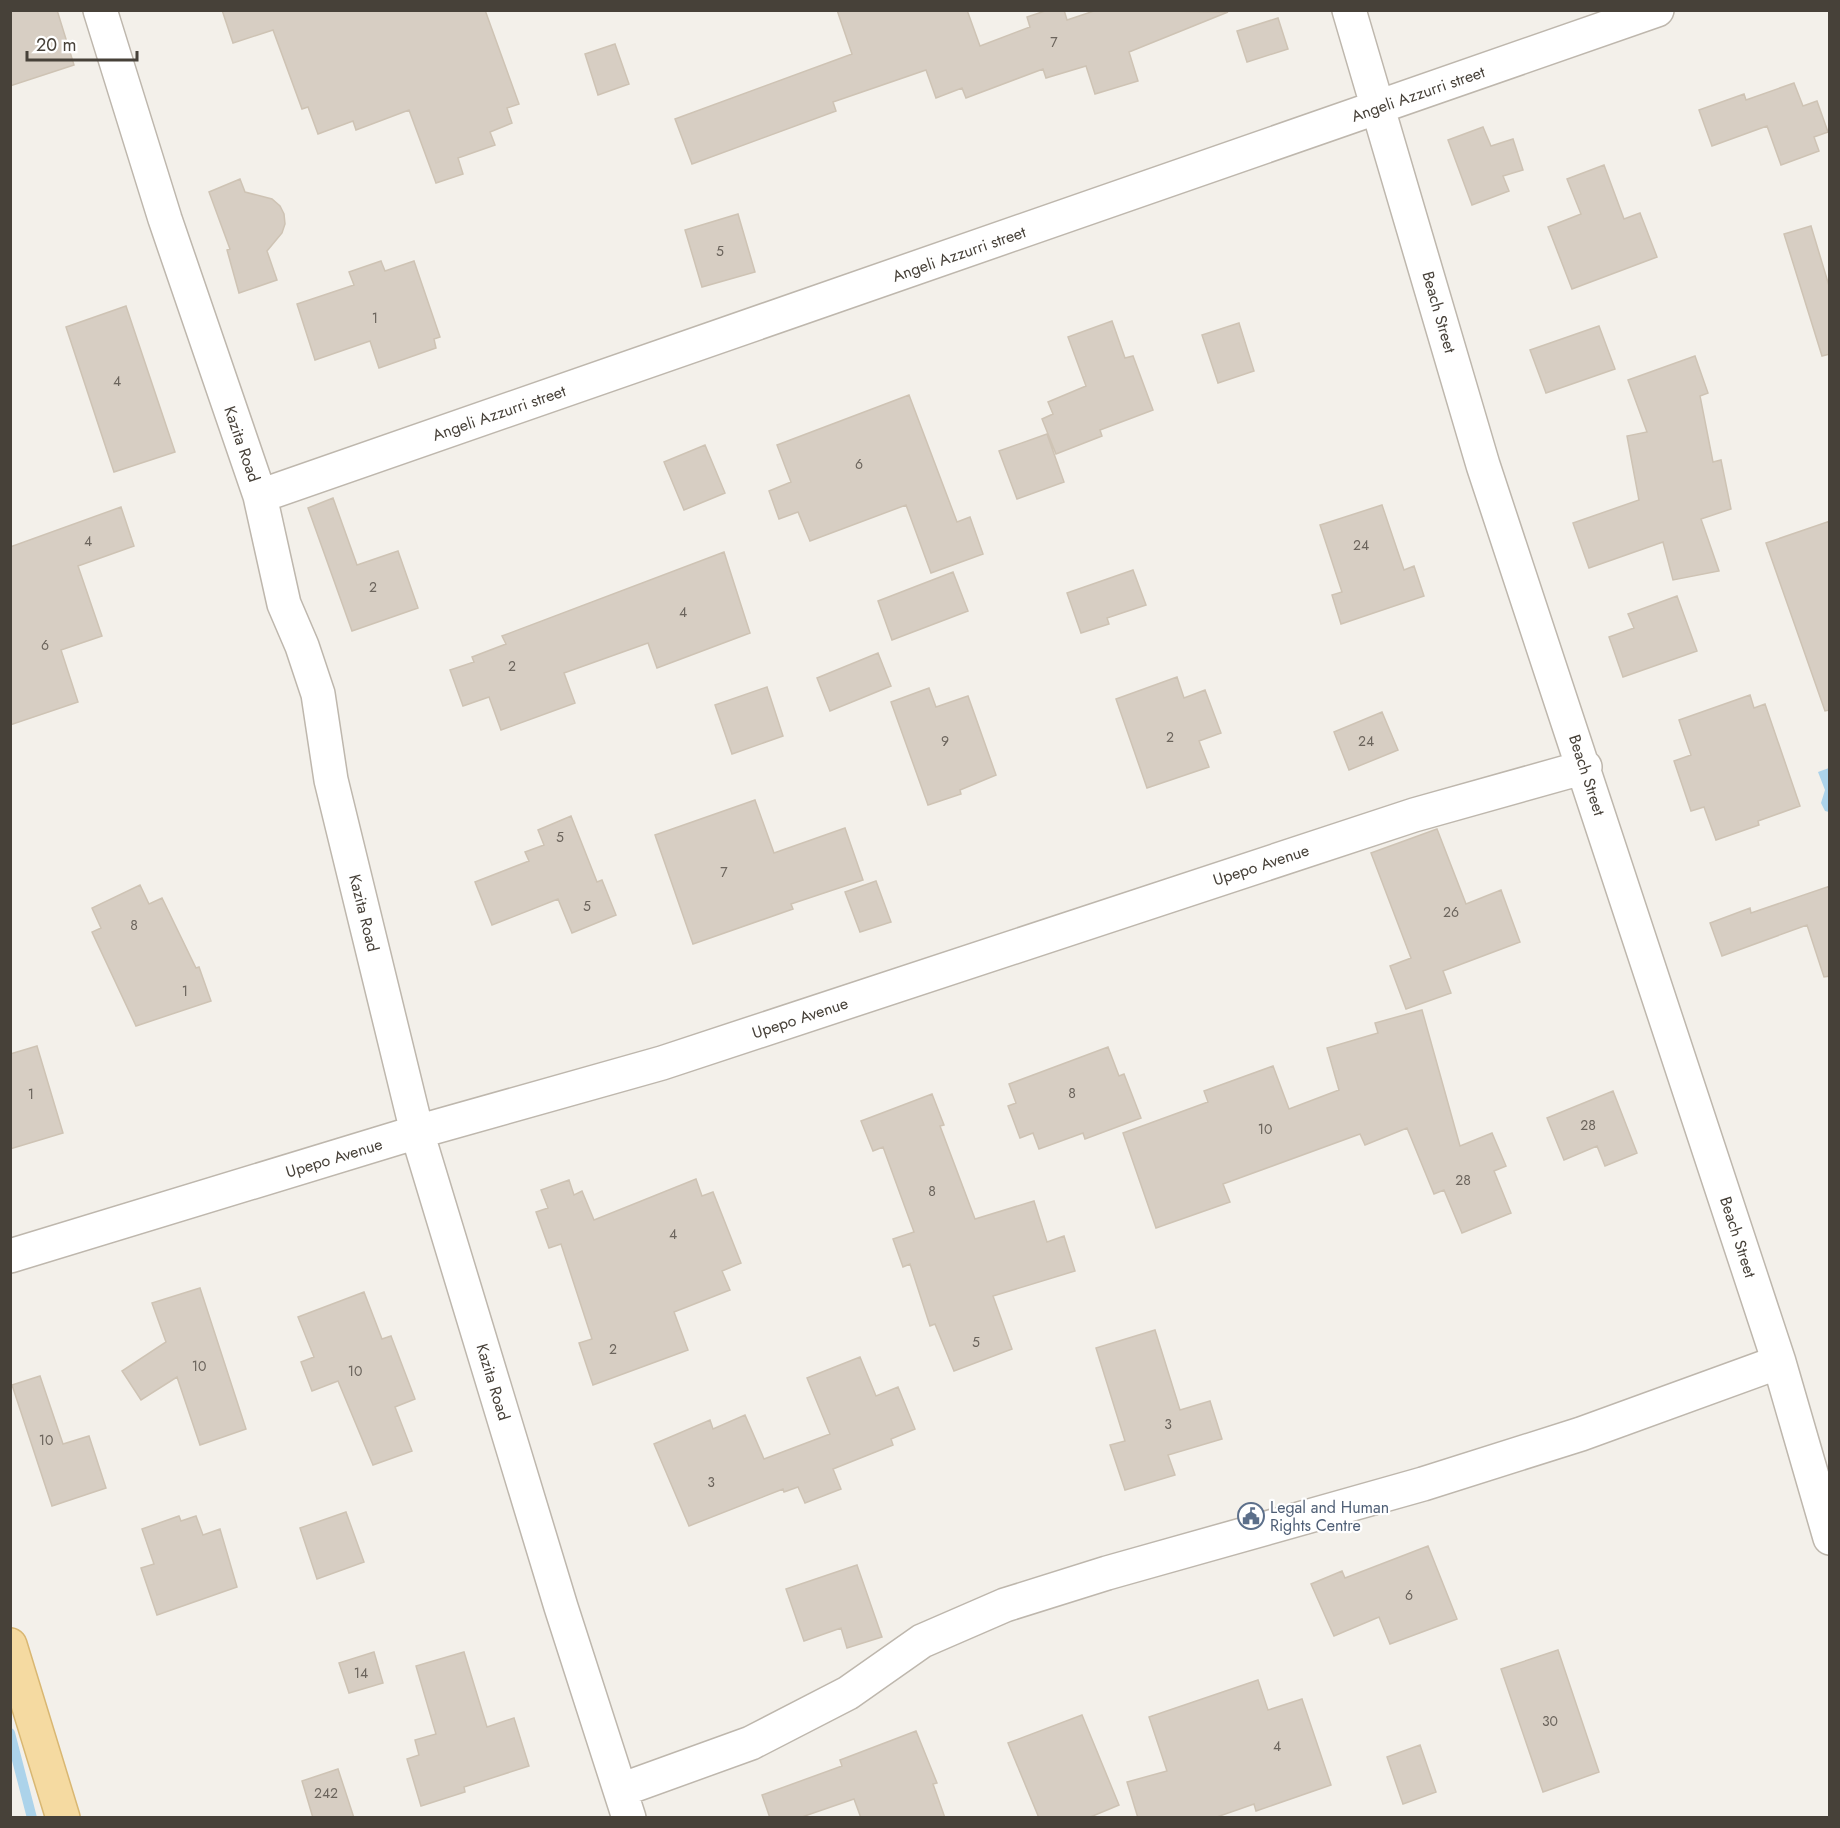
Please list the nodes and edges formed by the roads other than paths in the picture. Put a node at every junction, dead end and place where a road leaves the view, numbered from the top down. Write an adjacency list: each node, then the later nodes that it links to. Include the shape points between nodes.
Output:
1 (99, 10): 5 (street, Kazita Road, via 165,219)
2 (1349, 10): 4 (street, Beach Street)
3 (1657, 10): 4 (street, Angeli Azzurri street)
4 (1380, 108): 5 (street, Angeli Azzurri street); 6 (street, Beach Street, via 1483,465)
5 (260, 496): 7 (street, Kazita Road, via 284,604 318,694 331,780)
6 (1585, 767): 7 (street, Upepo Avenue, via 1414,814 662,1063); 9 (street, Beach Street)
7 (417, 1132): 8 (street, Upepo Avenue); 12 (street, Kazita Road)
8 (10, 1256)
9 (1779, 1362): 10 (street, Beach Street); 12 (street, via 1581,1434 1423,1484 1005,1605 922,1641 848,1693)
10 (1830, 1538)
11 (10, 1645): 13 (main road)
12 (625, 1804)
13 (63, 1818)

